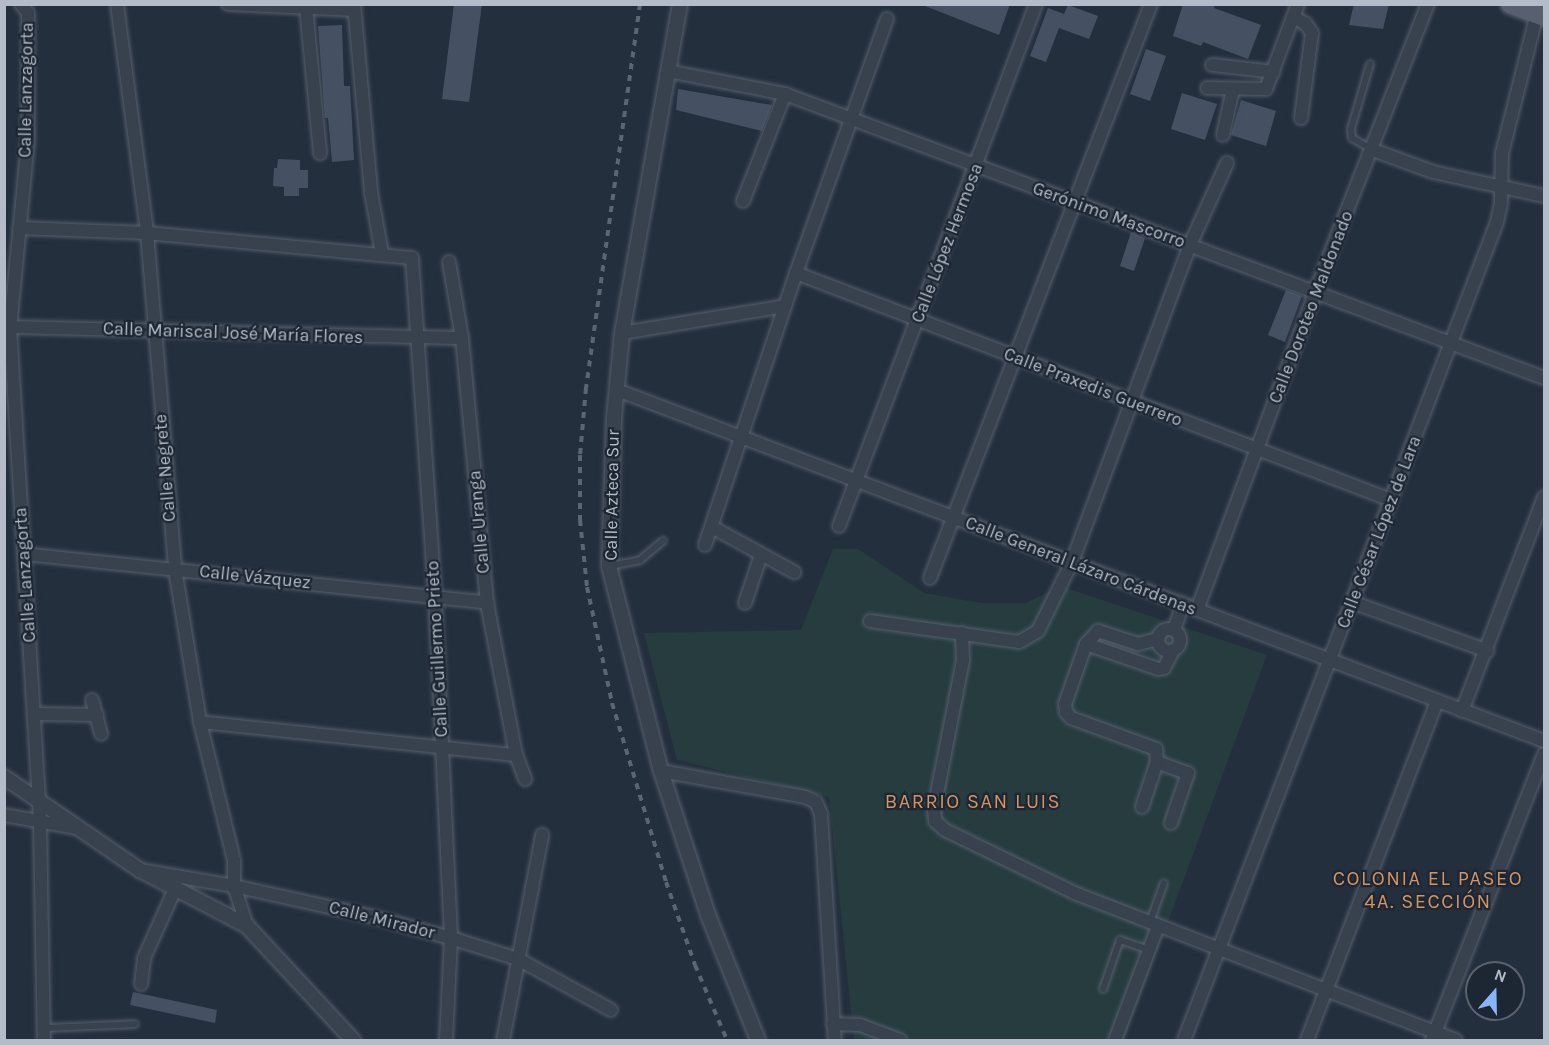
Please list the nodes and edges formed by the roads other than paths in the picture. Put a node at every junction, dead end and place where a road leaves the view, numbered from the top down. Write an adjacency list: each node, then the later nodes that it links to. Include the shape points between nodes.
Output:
1 (21, 4): 33 (street, Calle Lanzagorta, via 28,13 28,141)
2 (117, 4): 34 (street, Calle Negrete)
3 (228, 4): 10 (street)
4 (680, 4): 17 (street, Calle Azteca Sur)
5 (1036, 4): 28 (street, Calle López Hermosa)
6 (1152, 4): 32 (street)
7 (1298, 4): 13 (street)
8 (1428, 4): 25 (street, Calle Doroteo Maldonado)
9 (1510, 4): 12 (main road)
10 (306, 7): 11 (street); 26 (street)
11 (354, 7): 36 (street, via 371,192)
12 (1541, 16): 29 (street, Calle César López de Lara, via 1502,153)
13 (1293, 17): 18 (street); 23 (street, via 1305,23 1312,33)
14 (887, 19): 22 (street)
15 (1370, 64): 25 (lane, via 1351,129 1352,138)
16 (1212, 65): 18 (street)
17 (669, 71): 21 (street, Gerónimo Mascorro); 44 (street, Calle Azteca Sur)
18 (1274, 72): 20 (street, via 1266,89)
19 (1207, 88): 20 (street)
20 (1233, 89): 24 (street)
21 (785, 94): 22 (street, Gerónimo Mascorro); 31 (street)
22 (850, 118): 28 (street, Gerónimo Mascorro); 38 (street)
23 (1301, 118)
24 (1223, 135)
25 (1373, 150): 29 (street, via 1415,166); 39 (street, Calle Doroteo Maldonado)
26 (320, 153)
27 (1227, 164): 35 (street)
28 (977, 166): 32 (street, Gerónimo Mascorro); 41 (street, Calle López Hermosa)
29 (1501, 186): 30 (street); 47 (street, Calle César López de Lara, via 1497,222)
30 (1545, 196)
31 (742, 201)
32 (1075, 202): 35 (street, Gerónimo Mascorro); 48 (street)
33 (19, 228): 34 (street); 42 (street, Calle Lanzagorta)
34 (147, 234): 36 (street); 43 (street, Calle Negrete)
35 (1190, 245): 39 (street, Gerónimo Mascorro); 51 (street)
36 (382, 254): 46 (street, Calle Guillermo Prieto, via 412,258)
37 (449, 262): 45 (street, Calle Uranga)
38 (796, 273): 40 (street); 41 (street, Calle Praxedis Guerrero)
39 (1315, 292): 47 (street, Gerónimo Mascorro); 53 (street, Calle Doroteo Maldonado)
40 (785, 306): 44 (street); 52 (street)
41 (917, 321): 48 (street, Calle Praxedis Guerrero); 54 (street, Calle López Hermosa)
42 (7, 327): 43 (street, Calle Mariscal José María Flores); 62 (street, Calle Lanzagorta)
43 (153, 330): 46 (street, Calle Mariscal José María Flores); 66 (street, Calle Negrete)
44 (621, 333): 50 (street, Calle Azteca Sur)
45 (462, 338): 46 (street, Calle Mariscal José María Flores); 71 (street, Calle Uranga)
46 (418, 339): 69 (street, Calle Guillermo Prieto)
47 (1451, 343): 49 (street, Gerónimo Mascorro); 56 (street, Calle César López de Lara)
48 (1016, 357): 51 (street, Calle Praxedis Guerrero); 57 (street)
49 (1545, 378)
50 (617, 390): 52 (street, Calle General Lázaro Cárdenas); 65 (street, Calle Azteca Sur)
51 (1132, 400): 53 (street, Calle Praxedis Guerrero); 64 (street)
52 (742, 437): 54 (street, Calle General Lázaro Cárdenas); 59 (street)
53 (1256, 449): 56 (street, Calle Praxedis Guerrero); 74 (street, Calle Doroteo Maldonado)
54 (855, 480): 57 (street, Calle General Lázaro Cárdenas); 58 (street, Calle López Hermosa)
55 (1545, 497): 80 (street)
56 (1391, 500): 70 (street, Calle César López de Lara)
57 (954, 517): 64 (street, Calle General Lázaro Cárdenas); 68 (street)
58 (839, 526)
59 (711, 527): 61 (street); 63 (street)
60 (663, 541): 65 (lane, via 640,560)
61 (705, 544)
62 (24, 554): 66 (street, Calle Vázquez); 86 (street, Calle Lanzagorta)
63 (761, 555): 67 (street); 72 (street)
64 (1072, 562): 73 (street, Calle General Lázaro Cárdenas); 77 (street, via 1038,631 1019,642)
65 (609, 566): 95 (street, Calle Azteca Sur)
66 (175, 569): 69 (street, Calle Vázquez); 88 (street, Calle Negrete)
67 (794, 572)
68 (930, 578)
69 (435, 597): 71 (street, Calle Vázquez); 91 (street, Calle Guillermo Prieto)
70 (1352, 602): 80 (street); 82 (street, Calle César López de Lara)
71 (487, 603): 92 (street, Calle Uranga)
72 (745, 603)
73 (1183, 604): 74 (street, Calle General Lázaro Cárdenas); 76 (street)
74 (1197, 610): 82 (street, Calle General Lázaro Cárdenas)
75 (870, 621): 77 (street)
76 (1174, 630): 78 (street, via 1161,633); 81 (street, via 1181,642)
77 (962, 633): 109 (street, via 963,660 934,809 935,821 945,830 1077,894)
78 (1158, 639): 79 (street, via 1138,644 1098,632); 81 (street, via 1159,646)
79 (1086, 644): 81 (street, via 1158,669 1164,668); 94 (street, via 1065,704 1066,712 1071,718 1156,749)
80 (1487, 651): 85 (street)
81 (1172, 652)
82 (1329, 660): 84 (street, Calle General Lázaro Cárdenas); 112 (street, Calle César López de Lara)
83 (92, 700): 87 (street)
84 (1437, 701): 85 (street, Calle General Lázaro Cárdenas); 117 (street)
85 (1462, 711): 90 (street, Calle General Lázaro Cárdenas)
86 (34, 714): 87 (street); 98 (street, Calle Lanzagorta)
87 (97, 715): 89 (street)
88 (200, 722): 91 (street); 107 (street, Calle Negrete, via 234,860)
89 (101, 734)
90 (1545, 741)
91 (441, 747): 92 (street); 111 (street, Calle Guillermo Prieto)
92 (516, 754): 97 (street, Calle Uranga)
93 (1545, 754): 122 (street)
94 (1157, 762): 99 (street); 102 (street, via 1188,773)
95 (661, 771): 120 (street, via 816,802 821,814); 126 (street, Calle Azteca Sur, via 708,915)
96 (4, 777): 98 (street)
97 (525, 779)
98 (38, 800): 101 (street, Calle Lanzagorta); 103 (street)
99 (1142, 807)
100 (4, 815): 101 (street)
101 (40, 821): 103 (street); 121 (street, Calle Lanzagorta)
102 (1171, 824)
103 (78, 828): 105 (street)
104 (542, 835): 114 (street)
105 (140, 870): 107 (street, Calle Mirador); 108 (street)
106 (1164, 883): 109 (lane)
107 (234, 886): 110 (street, Calle Negrete); 111 (street, Calle Mirador, via 374,916)
108 (175, 889): 110 (street); 115 (street, via 144,958)
109 (1154, 925): 112 (street); 113 (street)
110 (247, 926): 123 (street)
111 (451, 938): 114 (street, Calle Mirador); 124 (street, Calle Guillermo Prieto)
112 (1219, 950): 117 (street); 130 (street, Calle César López de Lara)
113 (1150, 951): 116 (lane, via 1120,940); 129 (street)
114 (518, 959): 118 (street, Calle Mirador); 125 (street)
115 (141, 984)
116 (1103, 989)
117 (1326, 991): 122 (street); 131 (street)
118 (611, 1010)
119 (135, 1024): 121 (lane)
120 (833, 1024): 127 (street); 128 (street, via 860,1025)
121 (44, 1034)
122 (1434, 1037): 132 (street)
123 (353, 1041)
124 (446, 1041)
125 (504, 1041)
126 (758, 1041)
127 (835, 1041)
128 (900, 1041)
129 (1115, 1041)
130 (1184, 1041)
131 (1307, 1041)
132 (1456, 1041)

